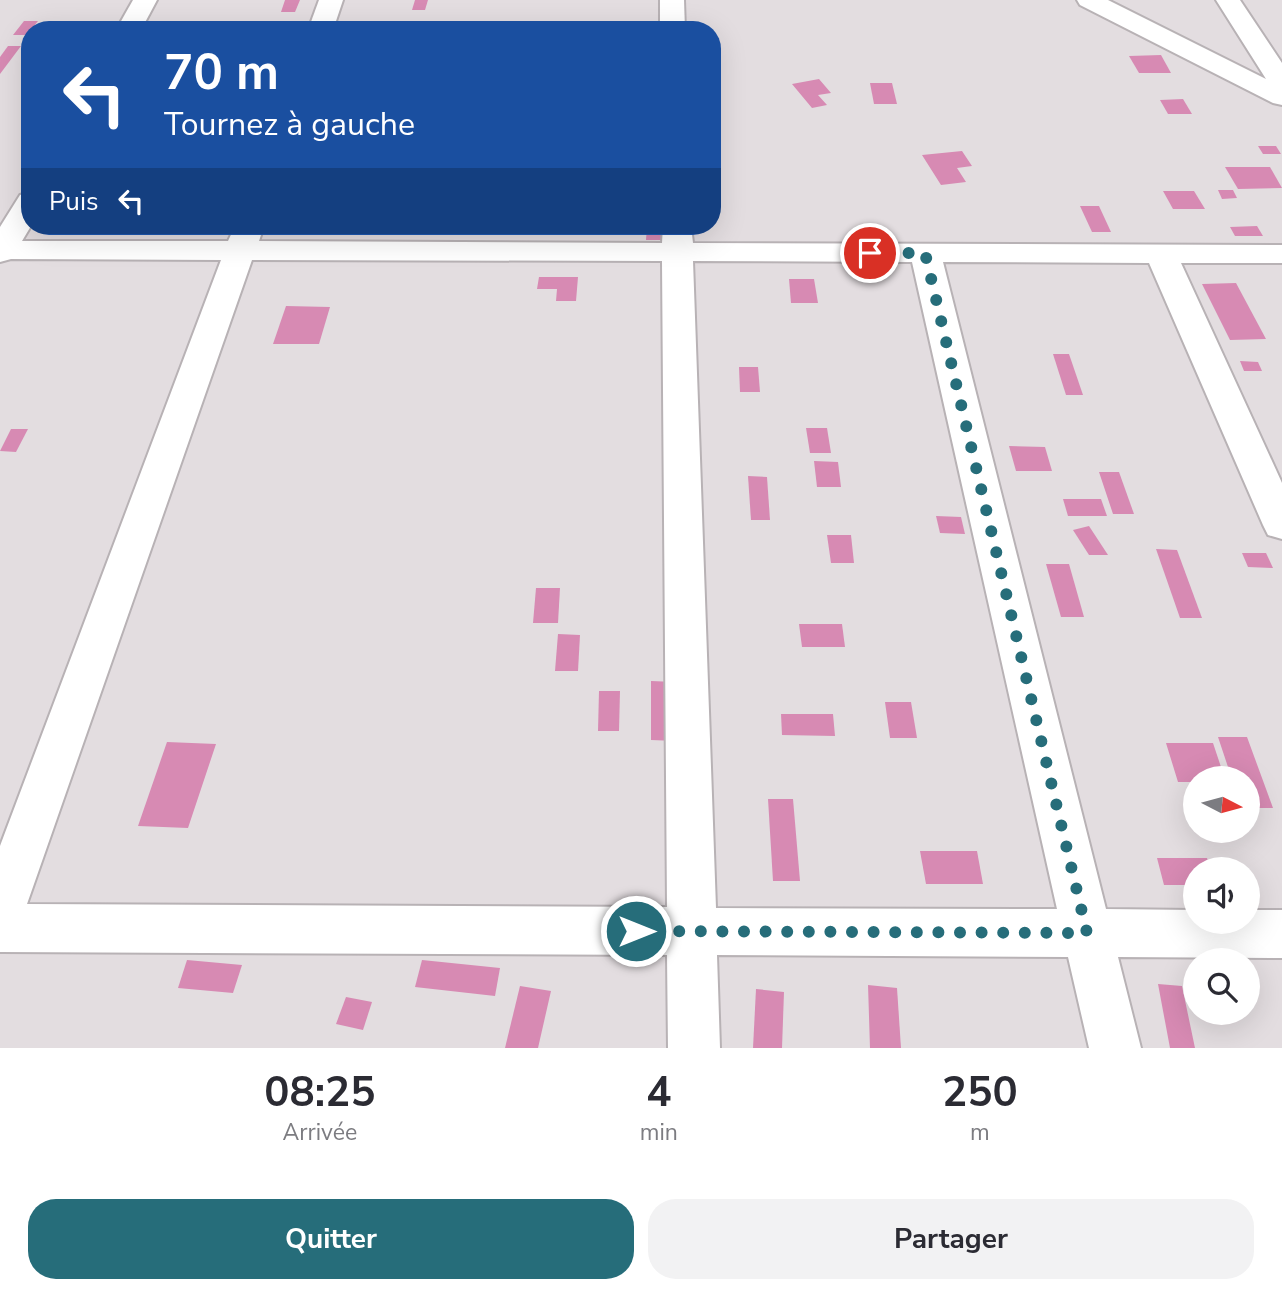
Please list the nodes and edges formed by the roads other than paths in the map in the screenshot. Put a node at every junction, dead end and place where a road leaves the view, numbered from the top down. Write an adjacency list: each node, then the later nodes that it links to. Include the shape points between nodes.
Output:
1 (145, 0): 6 (street)
2 (331, 0): 7 (street)
3 (672, 0): 8 (street)
4 (1088, 0): 10 (street)
5 (1228, 0): 9 (street)
6 (133, 21)
7 (323, 21)
8 (673, 21)
9 (1282, 83)
10 (1282, 97)
11 (21, 217): 14 (street)
12 (244, 238): 13 (street); 14 (street); 19 (street)
13 (677, 239): 15 (street); 21 (street)
14 (1, 251)
15 (925, 253): 16 (street); 22 (street)
16 (1161, 254): 17 (street); 18 (street)
17 (1282, 254)
18 (1282, 526)
19 (0, 911)
20 (0, 928): 21 (street)
21 (691, 931): 22 (street); 24 (street)
22 (1087, 933): 23 (street); 25 (street)
23 (1282, 934)
24 (694, 1048)
25 (1115, 1048)

